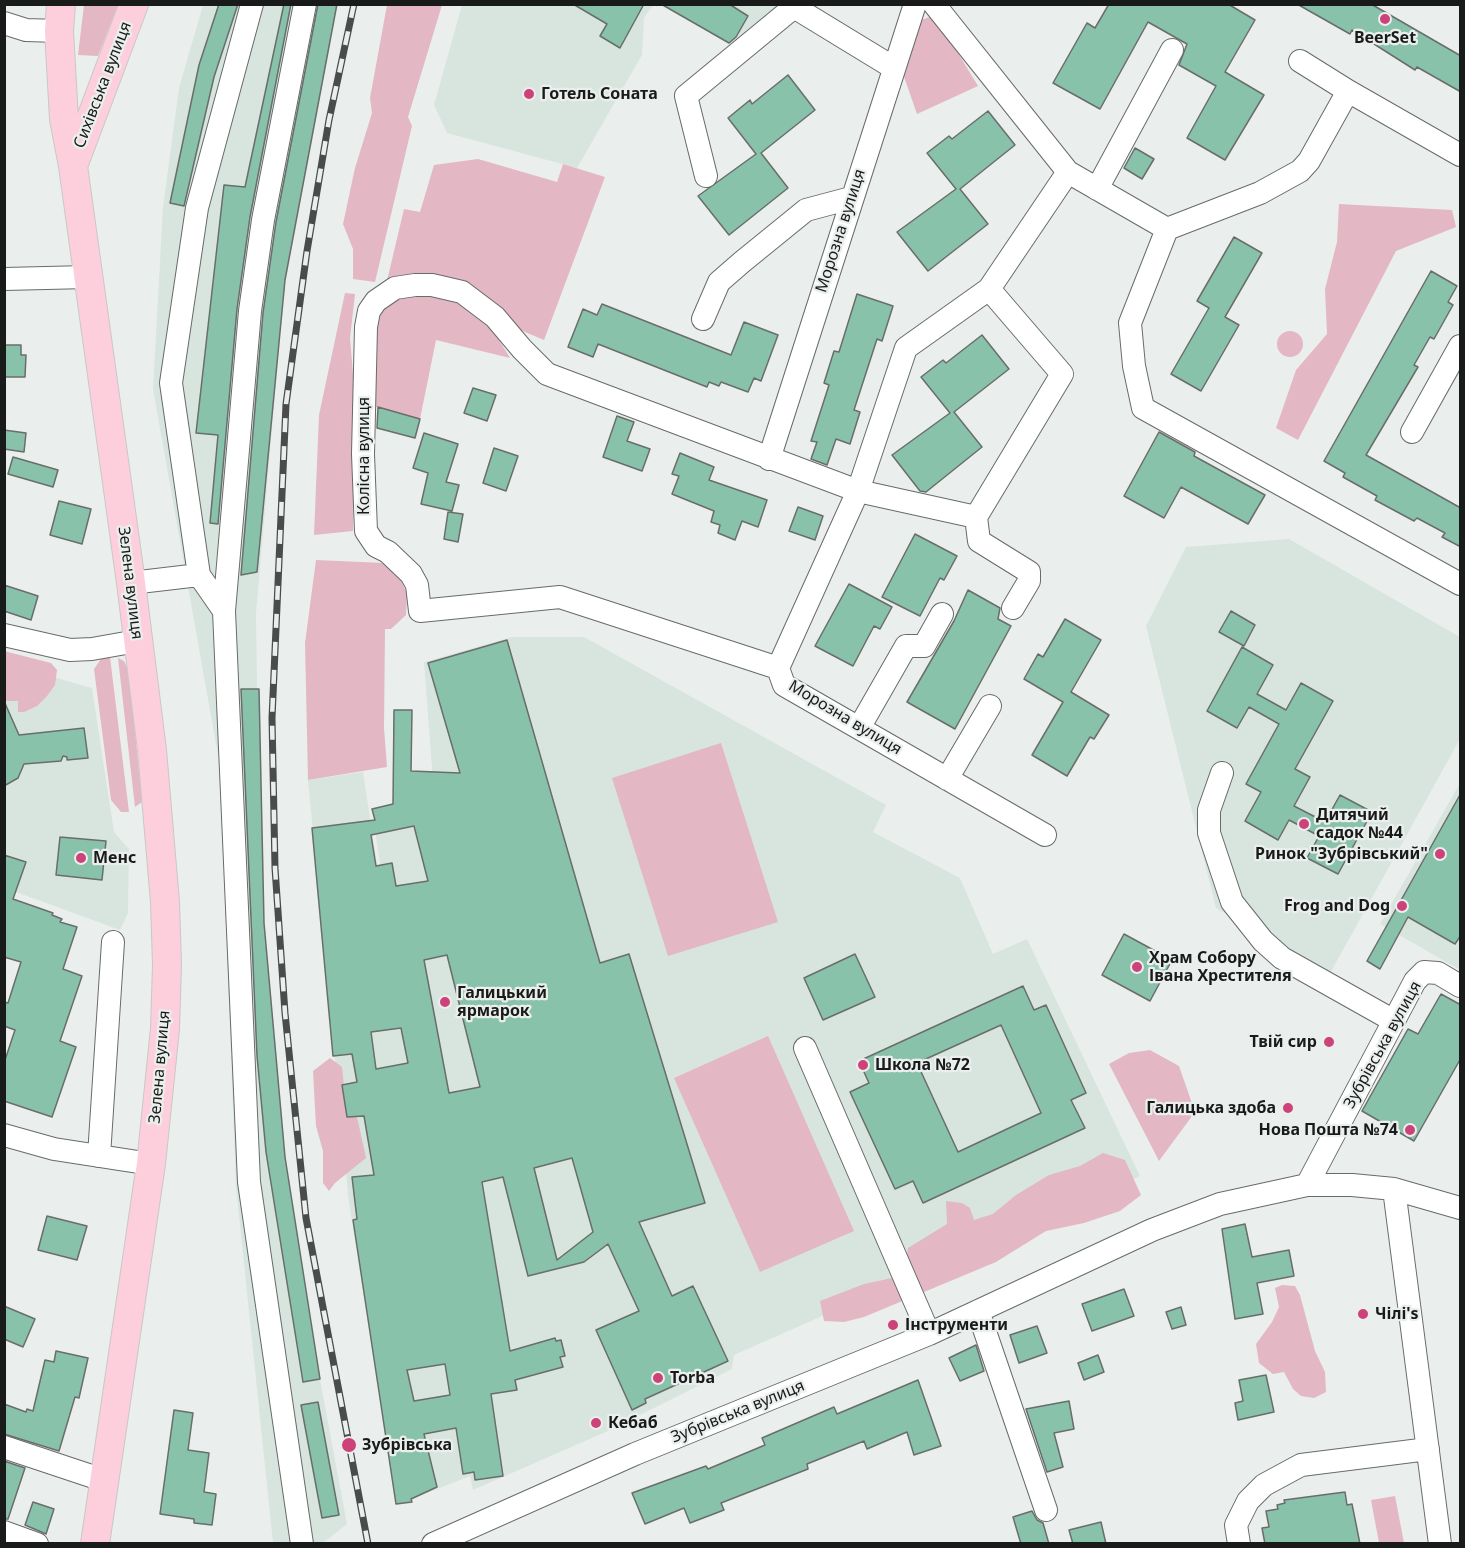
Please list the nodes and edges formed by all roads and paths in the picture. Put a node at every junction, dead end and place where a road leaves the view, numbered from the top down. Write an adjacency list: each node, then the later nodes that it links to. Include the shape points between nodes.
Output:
1 (134, 4): 13 (main road, Сихівська вулиця)
2 (252, 4): 28 (street, via 197,207 171,383)
3 (305, 4): 32 (street, via 263,220 250,311)
4 (915, 4): 10 (street, Морозна вулиця)
5 (934, 4): 14 (street)
6 (60, 18): 7 (street); 13 (main road, Зелена вулиця, via 64,119)
7 (8, 26)
8 (1172, 50): 16 (street)
9 (1300, 61): 11 (street)
10 (894, 68): 15 (street, via 794,7 686,96); 17 (street, Морозна вулиця)
11 (1348, 91): 12 (street); 18 (street, via 1300,171 1260,193)
12 (1461, 155)
13 (73, 166): 19 (main road, Зелена вулиця)
14 (1068, 172): 16 (street); 21 (street)
15 (706, 176)
16 (1097, 189): 18 (street)
17 (851, 198): 22 (street, via 806,210 742,262 719,282); 25 (street, Морозна вулиця)
18 (1167, 229): 30 (street, via 1130,324 1143,408)
19 (88, 276): 20 (street); 29 (main road, Зелена вулиця)
20 (4, 279)
21 (989, 289): 26 (street, Морозна вулиця, via 906,348); 27 (street, via 1062,374)
22 (703, 319)
23 (1461, 346): 24 (street)
24 (1412, 432)
25 (769, 459): 26 (street); 36 (street, Колісна вулиця, via 547,374 495,316 462,292 432,285 395,288 384,293 369,311 363,430 366,531 376,546 411,574 417,585 420,611 560,597)
26 (858, 491): 27 (street); 36 (street, Морозна вулиця)
27 (975, 517): 31 (street, via 979,541 1029,572 1029,581)
28 (200, 575): 29 (street); 32 (street)
29 (131, 583): 35 (main road, Зелена вулиця)
30 (1461, 584)
31 (1013, 609)
32 (224, 610): 61 (street, via 249,1182)
33 (942, 614): 38 (street, via 924,646 906,646)
34 (4, 635): 35 (street, via 70,650)
35 (137, 641): 48 (main road, Зелена вулиця, via 159,820 167,965 165,1029)
36 (778, 668): 38 (street, Морозна вулиця, via 784,685)
37 (990, 706): 40 (street)
38 (859, 728): 40 (street, Морозна вулиця)
39 (1222, 773): 44 (street, via 1209,810 1209,833 1232,902 1282,958)
40 (947, 779): 41 (street, Морозна вулиця)
41 (1045, 835)
42 (113, 942): 47 (street)
43 (1461, 986): 44 (street, Зубрівська вулиця, via 1438,973 1424,972)
44 (1394, 1021): 49 (street, Зубрівська вулиця)
45 (805, 1048): 53 (street)
46 (4, 1135): 47 (street)
47 (99, 1156): 48 (street)
48 (150, 1164): 56 (main road, Зелена вулиця)
49 (1307, 1185): 50 (street, Зубрівська вулиця); 52 (street, Зубрівська вулиця, via 1220,1204 1152,1230)
50 (1394, 1190): 51 (street, Зубрівська вулиця); 55 (street)
51 (1461, 1208)
52 (978, 1311): 53 (street, Зубрівська вулиця); 57 (street)
53 (929, 1334): 62 (street, Зубрівська вулиця, via 634,1454)
54 (4, 1448): 56 (street)
55 (1428, 1449): 63 (street, via 1300,1465 1264,1485 1248,1501 1236,1525); 64 (street)
56 (103, 1480): 60 (main road, Зелена вулиця)
57 (1046, 1510)
58 (4, 1532): 59 (street)
59 (37, 1544)
60 (94, 1544)
61 (302, 1544)
62 (433, 1544)
63 (1239, 1544)
64 (1440, 1544)

